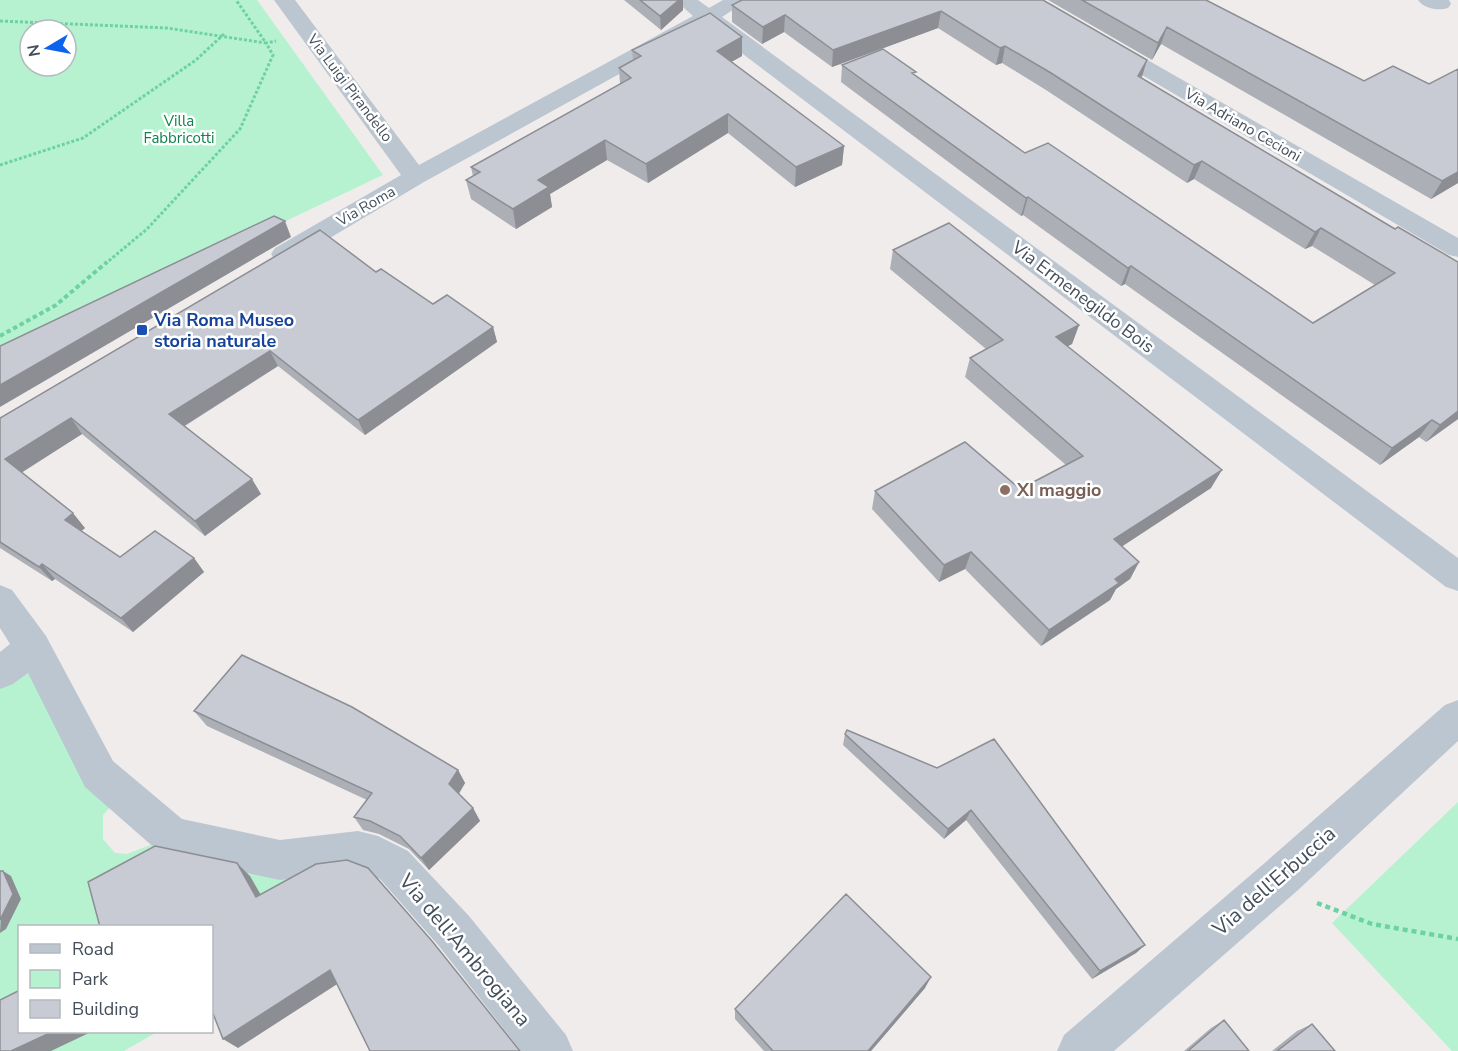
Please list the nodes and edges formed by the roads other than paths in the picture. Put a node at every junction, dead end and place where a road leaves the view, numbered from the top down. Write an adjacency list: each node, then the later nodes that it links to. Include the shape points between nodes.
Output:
1 (685, 0): 5 (street, Via Ermenegildo Bois)
2 (738, 0): 5 (street, Via Roma)
3 (1028, 0): 9 (street, Via Adriano Cecioni)
4 (288, 1): 6 (street, Via Luigi Pirandello)
5 (708, 16): 8 (street, Via Roma); 11 (street, Via Ermenegildo Bois)
6 (307, 31): 7 (street); 8 (street, Via Luigi Pirandello)
7 (276, 41)
8 (415, 177): 10 (street, Via Roma)
9 (1454, 243)
10 (263, 267)
11 (1458, 577)
12 (0, 600): 13 (street, Via dell'Ambrogiana)
13 (33, 647): 14 (street); 17 (street, Via dell'Ambrogiana, via 99,774 172,837 280,860 358,851 394,865 454,931)
14 (0, 674)
15 (1458, 717): 16 (street, Via dell'Erbuccia)
16 (1088, 1048)
17 (550, 1051)

